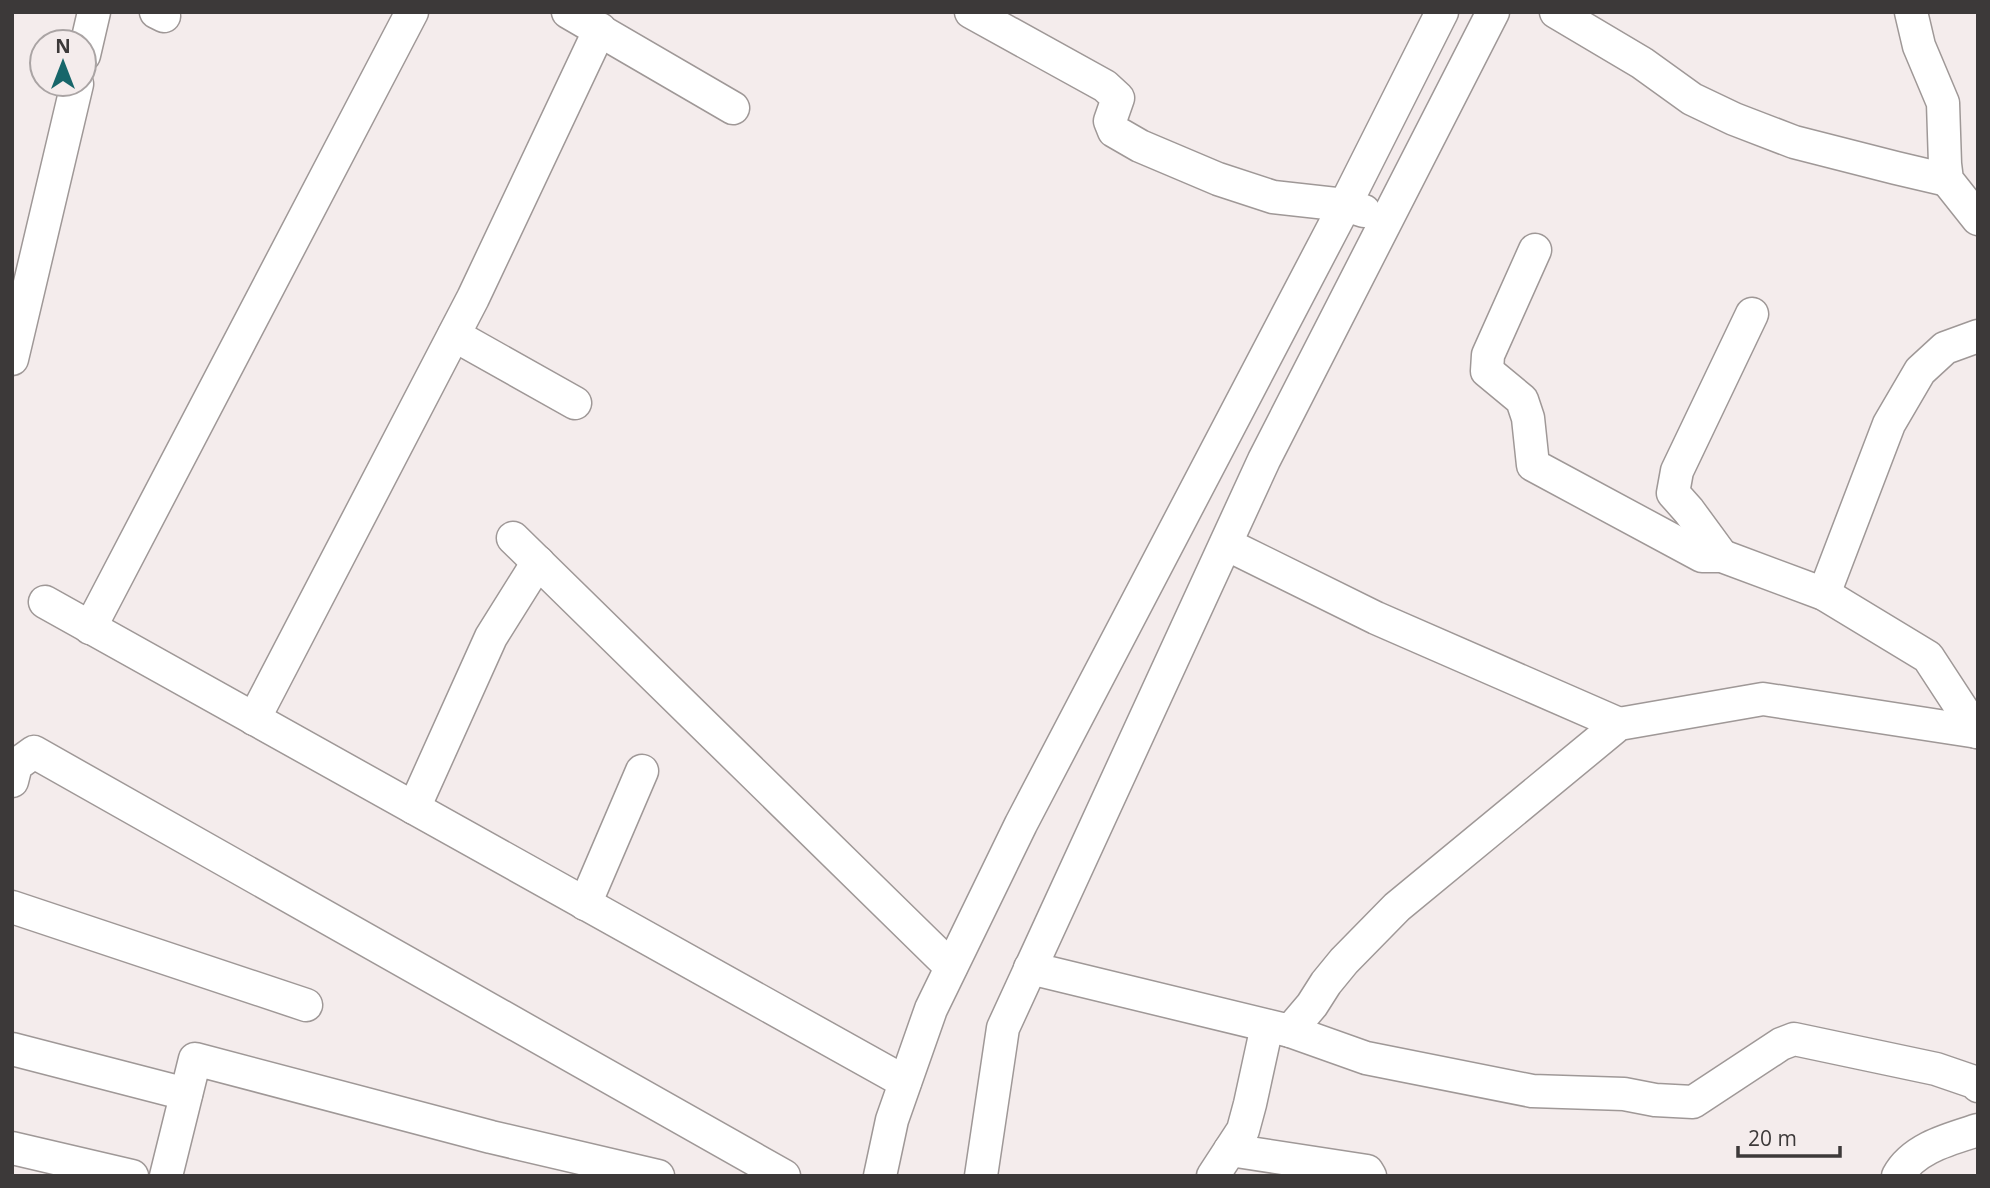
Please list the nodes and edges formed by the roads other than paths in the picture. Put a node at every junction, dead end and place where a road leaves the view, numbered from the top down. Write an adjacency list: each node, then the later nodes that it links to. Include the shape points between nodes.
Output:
1 (412, 12): 27 (street)
2 (568, 12): 8 (street)
3 (971, 12): 12 (street, via 1105,86 1118,98 1110,121 1114,131 1140,146 1273,197)
4 (1442, 12): 12 (street)
5 (1493, 12): 13 (street)
6 (1556, 12): 11 (street, via 1692,99 1734,118 1794,142)
7 (1910, 12): 11 (street, via 1943,103)
8 (600, 29): 10 (street); 17 (street)
9 (74, 98): 19 (street)
10 (733, 108)
11 (1947, 180): 14 (street)
12 (1345, 205): 13 (street); 36 (street)
13 (1387, 219): 22 (street)
14 (1978, 219)
15 (1535, 250): 23 (street, via 1488,355 1486,372 1522,400 1533,465 1702,556)
16 (1752, 314): 23 (street, via 1677,471 1673,493)
17 (454, 335): 20 (street); 28 (street)
18 (1978, 336): 25 (street, via 1945,348 1920,371 1889,424)
19 (12, 359)
20 (575, 403)
21 (513, 538): 24 (street)
22 (1226, 544): 29 (street, via 1376,618); 37 (street)
23 (1722, 556): 25 (street)
24 (538, 562): 33 (street, via 491,638); 36 (street)
25 (1824, 594): 30 (street, via 1928,657)
26 (45, 602): 27 (street)
27 (90, 628): 28 (street)
28 (254, 719): 33 (street)
29 (1619, 724): 30 (street, via 1763,699); 39 (street, via 1397,907 1344,961 1312,1005)
30 (1977, 732)
31 (642, 771): 34 (street)
32 (12, 781): 50 (street, via 16,765 34,752)
33 (414, 808): 34 (street)
34 (585, 904): 41 (street)
35 (12, 907): 38 (street)
36 (951, 967): 41 (street)
37 (1030, 968): 39 (street); 52 (street, via 1003,1028)
38 (306, 1005)
39 (1278, 1028): 42 (street, via 1366,1058 1532,1091 1693,1102 1794,1039 1936,1069); 46 (street, via 1243,1130)
40 (12, 1049): 43 (street)
41 (905, 1082): 51 (street)
42 (1978, 1086)
43 (186, 1094): 48 (street); 49 (street, via 195,1059)
44 (1978, 1130): 55 (street, via 1917,1155)
45 (12, 1147): 47 (street)
46 (1230, 1150): 53 (street); 54 (street, via 1367,1171)
47 (132, 1176)
48 (166, 1176)
49 (658, 1176)
50 (784, 1176)
51 (880, 1176)
52 (981, 1176)
53 (1213, 1176)
54 (1370, 1176)
55 (1898, 1176)

